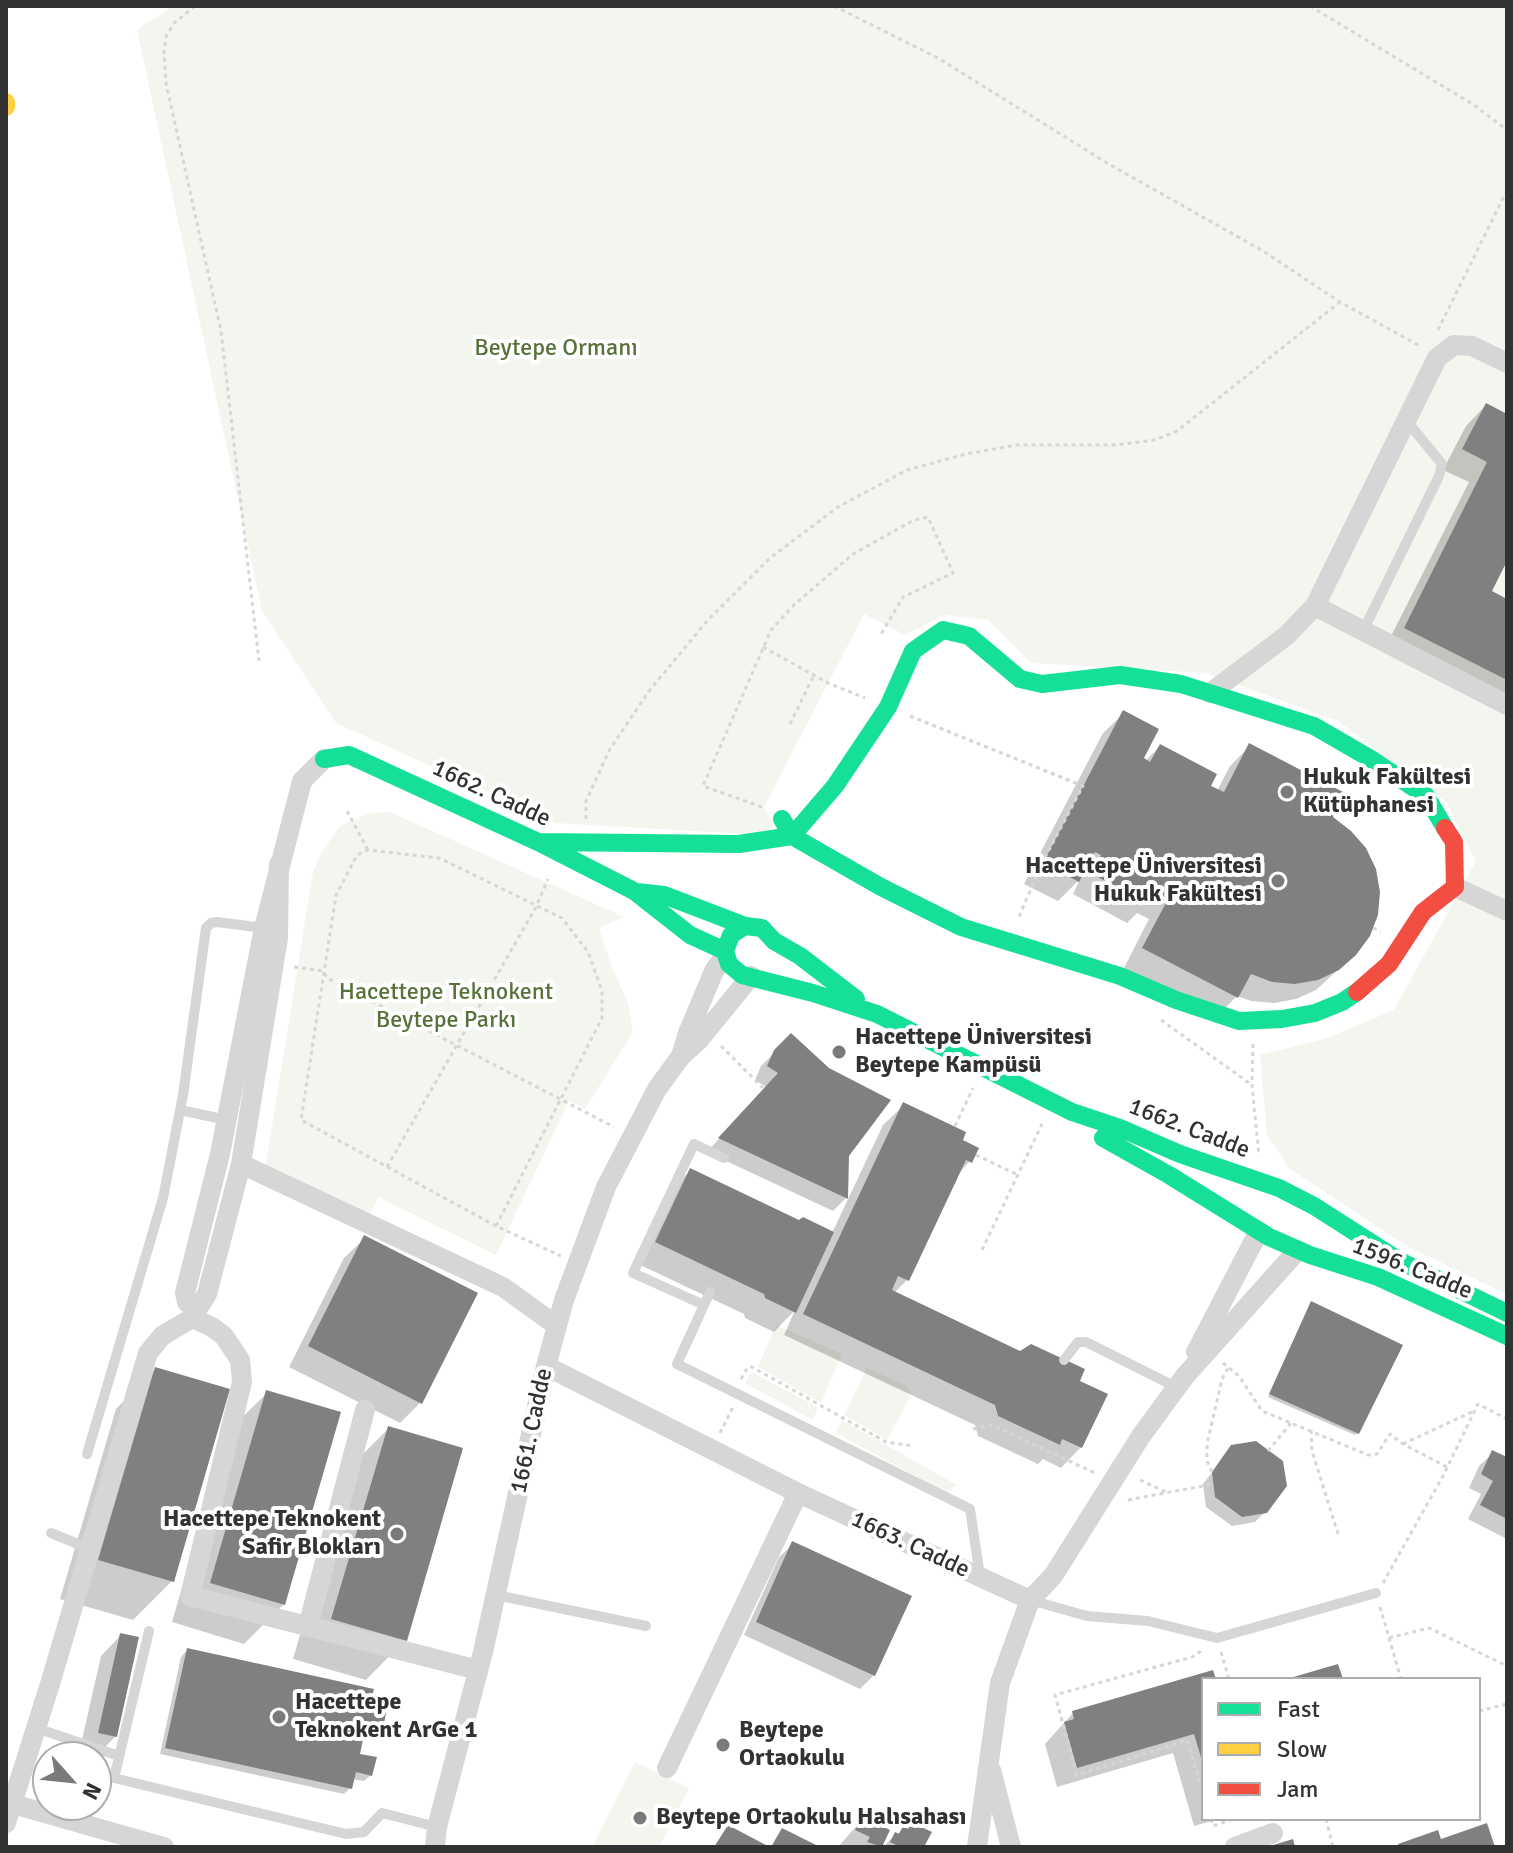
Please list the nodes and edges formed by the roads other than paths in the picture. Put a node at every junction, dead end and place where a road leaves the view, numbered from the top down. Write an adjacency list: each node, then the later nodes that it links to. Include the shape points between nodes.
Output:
1 (1507, 363): 2 (street, via 1472,346 1454,345 1437,358)
2 (1406, 420): 3 (street); 4 (lane, via 1442,464)
3 (1315, 606): 4 (street); 5 (street, via 1286,636)
4 (1363, 631): 6 (street)
5 (1210, 693): 9 (street, via 1120,675 1042,684 1020,679 969,636 943,630 913,651 888,707 835,786); 12 (street, via 1314,726 1426,796 1454,842)
6 (1507, 705)
7 (324, 759): 10 (street, 1662. Cadde, via 349,755); 11 (street, via 302,781)
8 (782, 819): 9 (street)
9 (792, 836): 10 (street, via 739,844); 12 (street, via 961,927 1120,976 1239,1021 1315,1013 1342,1002 1389,964 1423,912)
10 (538, 842): 13 (street, 1662. Cadde)
11 (279, 864): 16 (street); 26 (street, via 278,938)
12 (1455, 887): 14 (street)
13 (634, 891): 15 (street, 1662. Cadde, via 664,895); 18 (street, 1662. Cadde, via 690,935)
14 (1507, 911)
15 (745, 926): 17 (street, 1662. Cadde, via 762,928); 18 (street, via 731,935)
16 (264, 928): 22 (lane, via 217,922 206,928); 24 (street)
17 (774, 941): 19 (street, via 771,965); 20 (street, 1662. Cadde)
18 (725, 953): 19 (street, 1662. Cadde, via 734,971); 21 (street, 1661. Cadde)
19 (751, 976): 20 (street, 1662. Cadde); 21 (street, 1661. Cadde)
20 (877, 1014): 23 (street, 1662. Cadde)
21 (681, 1056): 35 (street, 1661. Cadde, via 657,1089 606,1187)
22 (180, 1110): 24 (lane); 41 (lane, via 160,1210)
23 (1072, 1112): 27 (street, 1662. Cadde); 28 (street, 1662. Cadde, via 1103,1138 1169,1175)
24 (227, 1120): 34 (street, via 185,1293)
25 (724, 1158): 32 (lane, via 694,1144 633,1273)
26 (241, 1164): 34 (street, via 207,1294); 35 (street, via 503,1287)
27 (1287, 1193): 28 (street); 29 (street, 1662. Cadde)
28 (1264, 1219): 30 (street, 1662. Cadde); 39 (street)
29 (1317, 1223): 30 (street); 33 (street, 1596. Cadde)
30 (1298, 1250): 36 (street, 1596. Cadde, via 1378,1277); 39 (street)
31 (710, 1292): 32 (lane)
32 (704, 1305): 45 (lane, via 677,1364 970,1509)
33 (1507, 1313)
34 (194, 1314): 44 (street, via 148,1353); 49 (street, via 224,1336 240,1360 242,1382 190,1596)
35 (557, 1326): 38 (street, 1661. Cadde)
36 (1507, 1336)
37 (1064, 1360): 39 (lane, via 1078,1342 1086,1342)
38 (546, 1366): 42 (street, 1663. Cadde); 47 (street, 1661. Cadde)
39 (1180, 1382): 48 (street, via 1053,1576)
40 (365, 1410): 49 (street)
41 (87, 1454)
42 (798, 1493): 45 (street, 1663. Cadde); 56 (street)
43 (51, 1533): 44 (lane)
44 (90, 1549): 53 (street)
45 (980, 1578): 48 (street, 1663. Cadde)
46 (1376, 1593): 48 (lane, via 1217,1638 1148,1621 1087,1616)
47 (496, 1595): 50 (lane); 52 (street, 1661. Cadde)
48 (1030, 1600): 55 (street, via 1000,1683)
49 (308, 1626): 52 (street)
50 (646, 1626)
51 (149, 1631): 54 (lane)
52 (478, 1670): 59 (street, 1661. Cadde)
53 (36, 1728): 54 (lane); 57 (street)
54 (119, 1756): 59 (lane, via 114,1778 346,1834 364,1832 382,1813)
55 (988, 1758): 62 (street); 63 (street)
56 (667, 1768)
57 (10, 1814): 60 (street)
58 (1273, 1833): 64 (street)
59 (436, 1837): 61 (street, 1661. Cadde)
60 (164, 1847)
61 (424, 1847)
62 (977, 1847)
63 (1011, 1847)
64 (1235, 1847)

